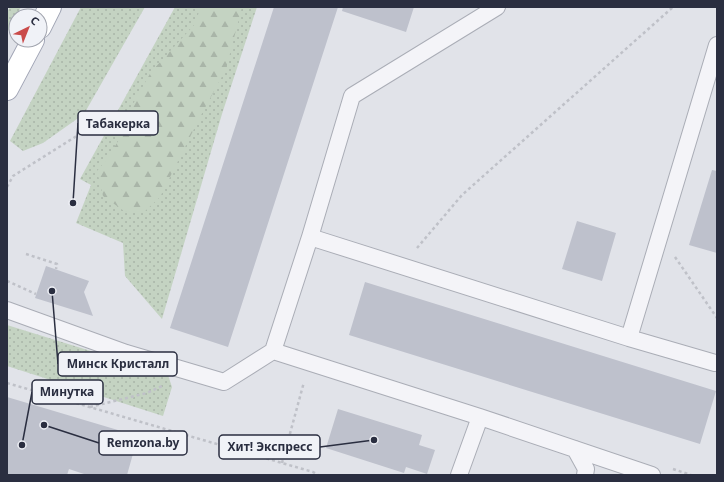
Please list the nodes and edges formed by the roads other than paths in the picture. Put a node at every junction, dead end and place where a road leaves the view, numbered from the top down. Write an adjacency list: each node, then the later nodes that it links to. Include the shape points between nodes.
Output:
1 (497, 7): 5 (lane, via 352,96)
2 (717, 45): 7 (lane)
3 (29, 48): 4 (main road)
4 (7, 89)
5 (310, 237): 7 (lane); 8 (lane)
6 (7, 310): 8 (lane, via 126,353 224,382)
7 (629, 338): 9 (lane)
8 (273, 351): 10 (lane)
9 (715, 363)
10 (480, 417): 11 (lane); 12 (lane)
11 (575, 449): 13 (lane, via 586,469); 14 (lane)
12 (459, 475)
13 (584, 475)
14 (651, 475)

